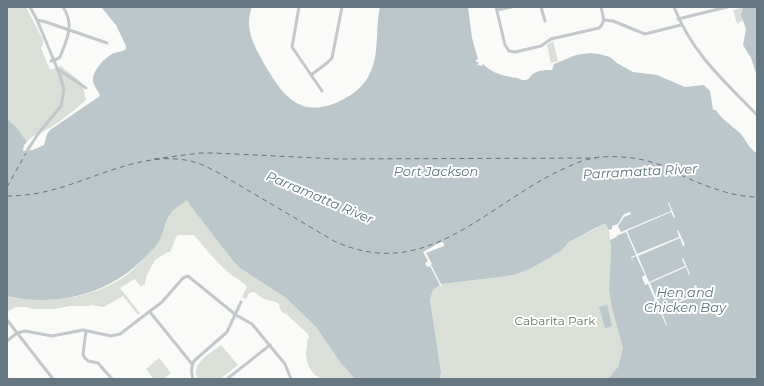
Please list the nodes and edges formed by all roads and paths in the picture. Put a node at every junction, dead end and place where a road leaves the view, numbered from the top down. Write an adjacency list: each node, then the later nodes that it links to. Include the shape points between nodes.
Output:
1 (30, 7): 12 (street)
2 (63, 7): 16 (street, via 69,19)
3 (299, 7): 20 (street, via 292,47)
4 (342, 7): 20 (street, via 332,58)
5 (511, 7): 10 (street)
6 (541, 7): 13 (street)
7 (601, 7): 14 (street)
8 (674, 7): 11 (street)
9 (727, 7): 11 (street)
10 (496, 9): 14 (street, via 505,46 509,51 515,52 541,46 551,39 599,28)
11 (678, 19): 15 (street)
12 (37, 20): 16 (street); 18 (street)
13 (545, 21)
14 (604, 22): 15 (street, via 613,21 646,34)
15 (681, 25): 23 (street, via 699,54)
16 (69, 31): 17 (street); 18 (street, via 60,57)
17 (107, 44)
18 (53, 60): 19 (street)
19 (58, 69): 21 (street); 24 (street, via 64,90 61,106)
20 (311, 75): 22 (street)
21 (86, 88)
22 (322, 90)
23 (757, 115)
24 (27, 151)
25 (241, 302): 27 (street)
26 (150, 312): 27 (street, via 166,299 182,278 188,276); 29 (street, via 116,335); 33 (street)
27 (236, 315): 32 (street, via 252,324); 33 (street, via 225,336)
28 (7, 320): 30 (street)
29 (86, 331): 30 (street, via 52,336 25,331); 35 (street, via 84,357 88,361 98,363)
30 (17, 333): 31 (street); 34 (street)
31 (7, 341)
32 (270, 345): 37 (street); 38 (street, via 286,366)
33 (192, 364): 36 (street)
34 (53, 379)
35 (112, 379)
36 (193, 379)
37 (227, 379)
38 (291, 379)

